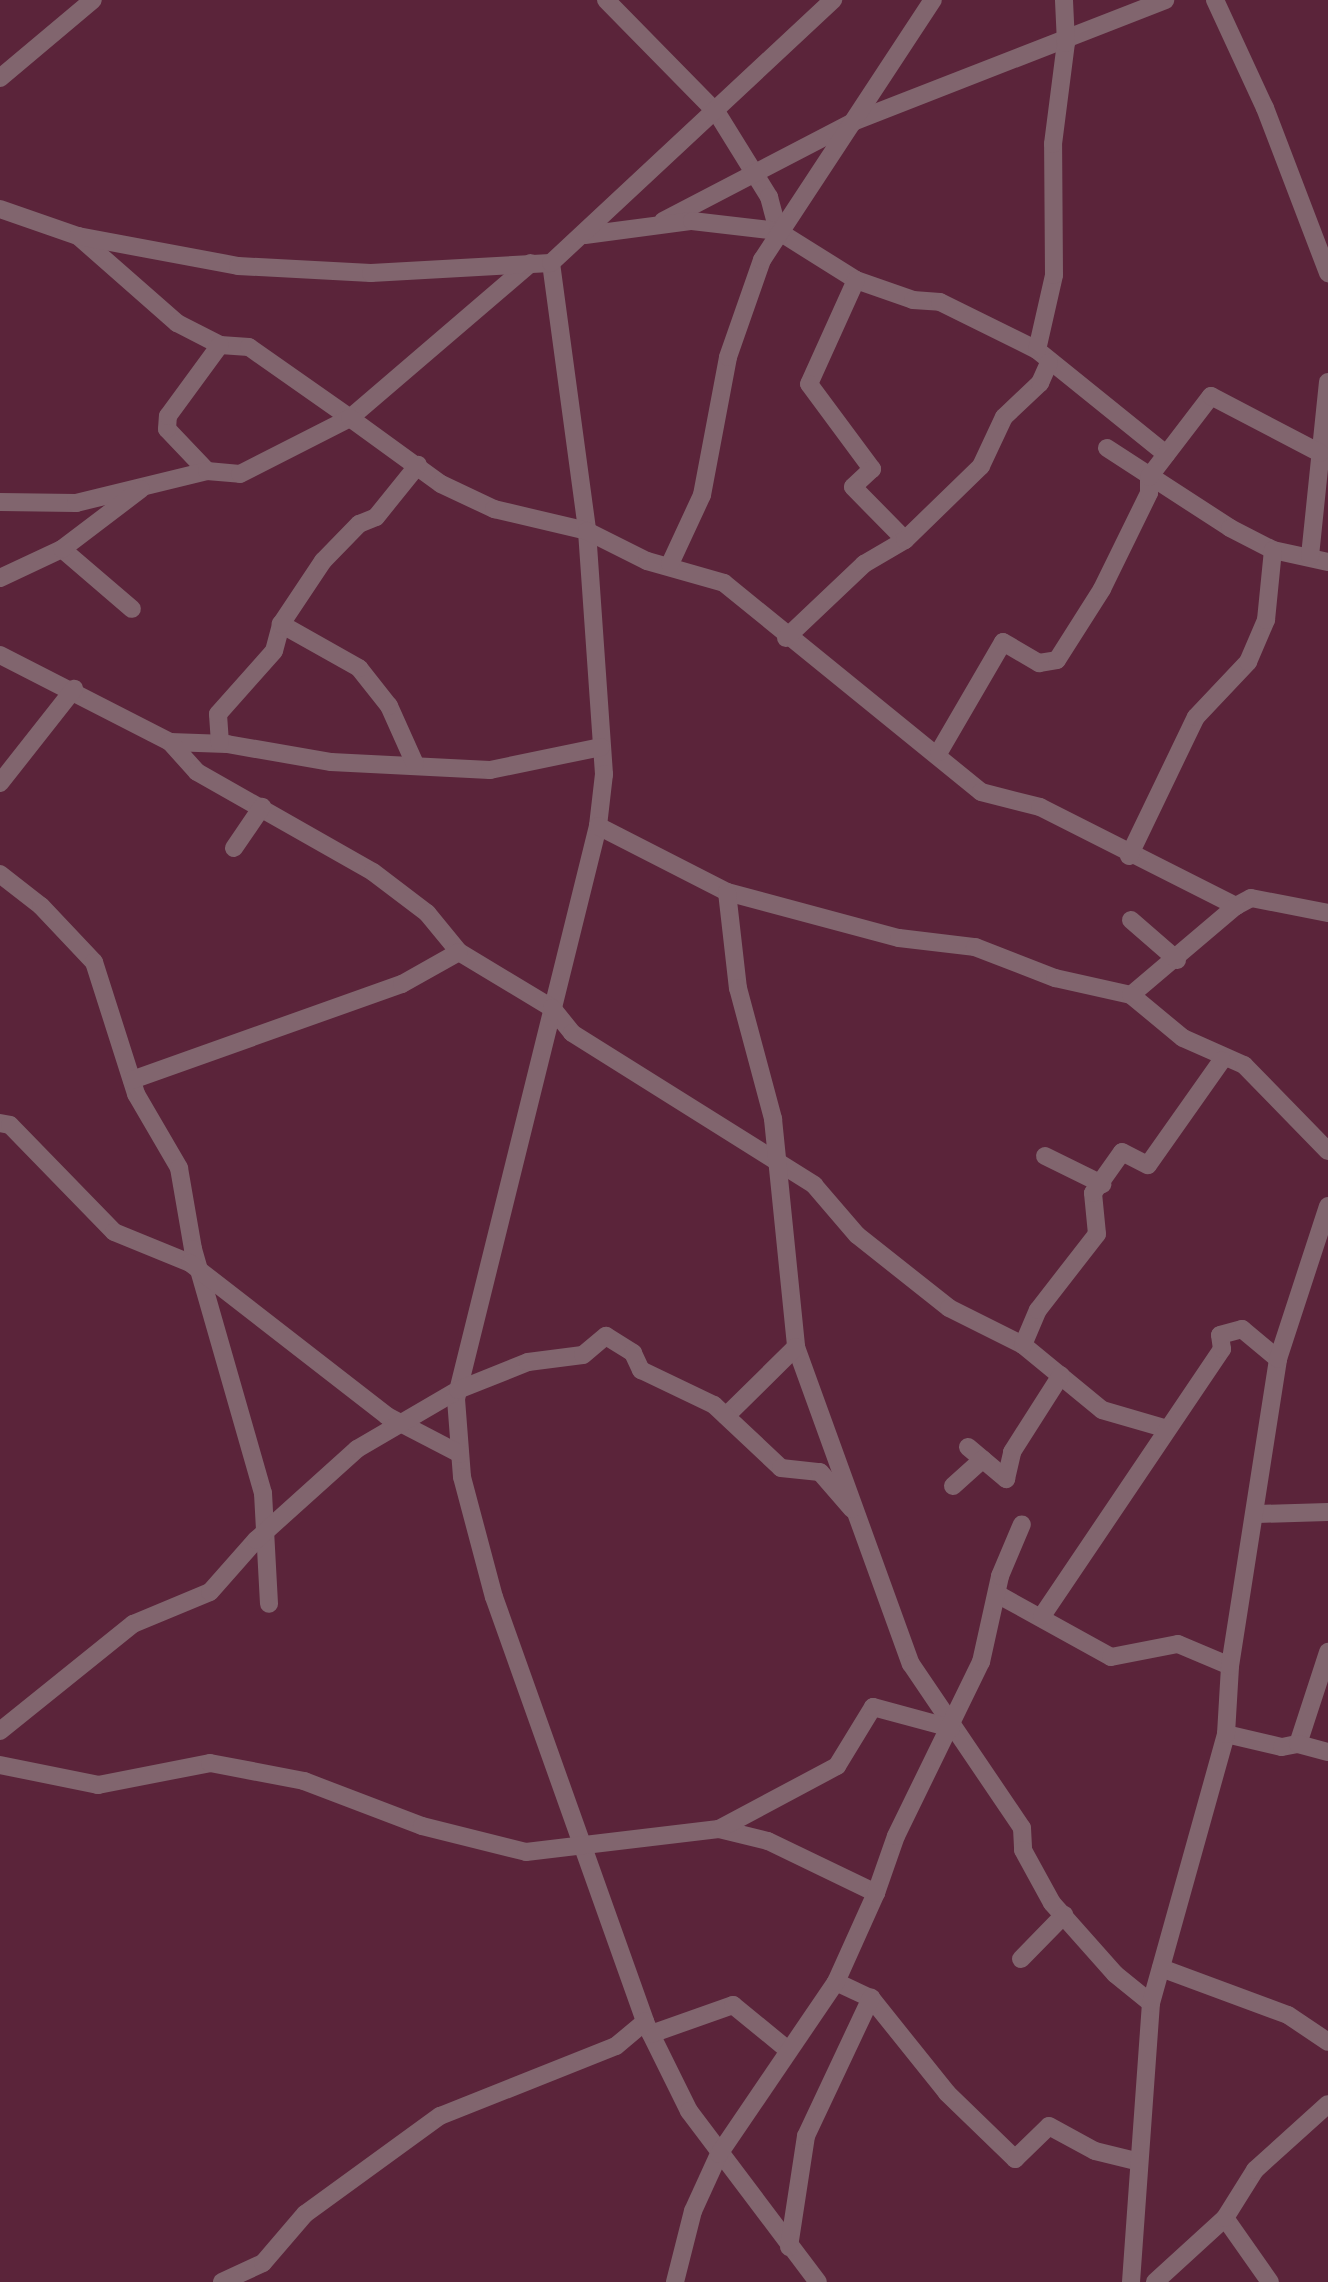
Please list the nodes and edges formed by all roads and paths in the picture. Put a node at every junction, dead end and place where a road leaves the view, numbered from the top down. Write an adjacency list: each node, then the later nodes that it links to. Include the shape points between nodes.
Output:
1 (93, 0): 9 (street)
2 (606, 0): 10 (street)
3 (833, 0): 10 (street)
4 (933, 0): 11 (street)
5 (1064, 0): 8 (street)
6 (1165, 0): 8 (street)
7 (1214, 0): 20 (street, via 1265,108)
8 (1066, 43): 11 (street); 23 (street, via 1053,144 1054,275)
9 (0, 78)
10 (717, 113): 12 (street); 16 (street)
11 (855, 121): 12 (street); 15 (street)
12 (756, 173): 14 (street); 15 (street)
13 (0, 209): 17 (street)
14 (659, 223): 15 (street); 16 (street)
15 (778, 231): 21 (street); 40 (street, via 739,321 702,495)
16 (585, 235): 18 (street)
17 (79, 236): 19 (street, via 237,266 371,273); 22 (street, via 156,308)
18 (551, 263): 19 (street); 34 (street)
19 (531, 264): 25 (street)
20 (1328, 272)
21 (856, 280): 23 (street, via 940,302); 35 (street, via 810,384 872,469 853,487)
22 (220, 345): 25 (street, via 249,347); 30 (street, via 168,416 167,429)
23 (1043, 356): 28 (street); 35 (street, via 1040,383 1004,417 981,466)
24 (1328, 382): 27 (street)
25 (350, 418): 29 (street); 30 (street, via 240,474)
26 (1107, 448): 31 (street)
27 (1320, 453): 28 (street, via 1211,396); 38 (street)
28 (1166, 454): 31 (street)
29 (418, 465): 34 (street, via 441,484 494,509); 43 (street, via 376,517 359,524 323,561)
30 (207, 471): 32 (street)
31 (1149, 477): 37 (street); 50 (street, via 1149,493 1102,589 1057,660 1039,663 1003,642)
32 (153, 481): 33 (street, via 76,503); 36 (street)
33 (0, 502)
34 (587, 531): 40 (street, via 647,561); 49 (street)
35 (905, 540): 44 (street, via 864,564)
36 (62, 549): 41 (street); 42 (street)
37 (1273, 550): 38 (street); 56 (street, via 1266,620 1248,662 1196,717)
38 (1310, 556): 39 (street)
39 (1328, 562)
40 (670, 564): 44 (street, via 724,583)
41 (0, 578)
42 (132, 609)
43 (281, 624): 48 (street, via 274,651 218,714); 51 (street, via 359,668 389,706)
44 (786, 638): 50 (street)
45 (0, 655): 46 (street, via 43,681)
46 (74, 689): 47 (street); 52 (street)
47 (170, 742): 48 (street); 53 (street, via 197,772)
48 (220, 743): 51 (street, via 281,757)
49 (601, 747): 51 (street, via 489,770); 54 (street)
50 (939, 752): 56 (street, via 981,792 1040,807)
51 (415, 764)
52 (0, 782)
53 (262, 807): 55 (street); 62 (street, via 373,872 427,913)
54 (598, 826): 58 (street); 65 (street)
55 (234, 848)
56 (1129, 856): 59 (street)
57 (0, 874): 67 (street, via 41,905 94,962)
58 (727, 892): 64 (street, via 899,938 975,947 1055,978); 71 (street, via 738,988 764,1081)
59 (1236, 906): 60 (street, via 1251,898); 63 (street)
60 (1328, 913)
61 (1131, 920): 63 (street)
62 (459, 952): 65 (street); 67 (street, via 402,984)
63 (1177, 960): 64 (street)
64 (1131, 995): 66 (street)
65 (552, 1008): 71 (street, via 572,1033); 79 (street)
66 (1222, 1060): 69 (street, via 1244,1065); 72 (street, via 1148,1165 1122,1152)
67 (132, 1080): 74 (street, via 179,1168)
68 (0, 1123): 74 (street, via 10,1125 114,1232)
69 (1328, 1151)
70 (1045, 1156): 72 (street)
71 (779, 1165): 75 (street, via 814,1185 858,1235 948,1308); 76 (street)
72 (1102, 1184): 75 (street, via 1093,1194 1097,1234 1038,1310)
73 (1328, 1206): 77 (street)
74 (199, 1269): 81 (street); 91 (street, via 263,1493)
75 (1024, 1345): 78 (street)
76 (796, 1348): 80 (street); 89 (street)
77 (1278, 1359): 82 (street, via 1242,1329 1220,1335 1222,1349); 88 (street)
78 (1060, 1376): 82 (street, via 1102,1410); 85 (street, via 1012,1452 1006,1479)
79 (458, 1390): 80 (street, via 528,1362 583,1355 606,1336 633,1353 642,1370); 81 (street); 84 (street)
80 (726, 1416): 89 (street, via 781,1468 820,1472)
81 (401, 1423): 84 (street); 91 (street, via 357,1449)
82 (1164, 1428): 94 (street)
83 (968, 1447): 85 (street)
84 (460, 1454): 104 (street, via 494,1597)
85 (983, 1460): 86 (street)
86 (953, 1486)
87 (1328, 1511): 88 (street)
88 (1257, 1514): 96 (street)
89 (857, 1516): 97 (street, via 911,1664)
90 (1022, 1524): 92 (street)
91 (264, 1532): 93 (street); 98 (street, via 210,1592 133,1624)
92 (997, 1594): 94 (street); 97 (street, via 981,1662)
93 (269, 1604)
94 (1042, 1616): 96 (street, via 1111,1657 1178,1644)
95 (1328, 1652): 100 (street)
96 (1230, 1667): 99 (street)
97 (951, 1728): 103 (street, via 873,1707 837,1766); 105 (street); 106 (street, via 1023,1828 1023,1850)
98 (0, 1731)
99 (1226, 1734): 100 (street, via 1282,1747); 108 (street)
100 (1298, 1744): 101 (street)
101 (1328, 1752)
102 (0, 1765): 104 (street, via 98,1785 210,1763 304,1781 422,1826 526,1852)
103 (719, 1829): 104 (street); 105 (street, via 768,1841)
104 (583, 1848): 112 (street)
105 (876, 1893): 109 (street)
106 (1063, 1916): 107 (street); 111 (street)
107 (1021, 1959)
108 (1161, 1968): 111 (street); 113 (street, via 1288,2015)
109 (836, 1982): 110 (street); 114 (street)
110 (871, 1998): 117 (street, via 947,2093 1015,2159 1049,2126 1096,2151); 119 (street, via 806,2136)
111 (1151, 2003): 117 (street, via 1150,2077)
112 (648, 2028): 114 (street, via 733,2006); 116 (street); 120 (street, via 616,2046 440,2116 305,2214 263,2263)
113 (1328, 2042)
114 (788, 2050): 116 (street)
115 (1328, 2105): 118 (street, via 1255,2170)
116 (719, 2154): 119 (street); 121 (street, via 693,2211)
117 (1136, 2161): 123 (street)
118 (1225, 2218): 124 (street); 125 (street)
119 (789, 2247): 122 (street)
120 (222, 2282)
121 (675, 2282)
122 (818, 2282)
123 (1131, 2282)
124 (1155, 2282)
125 (1270, 2282)

